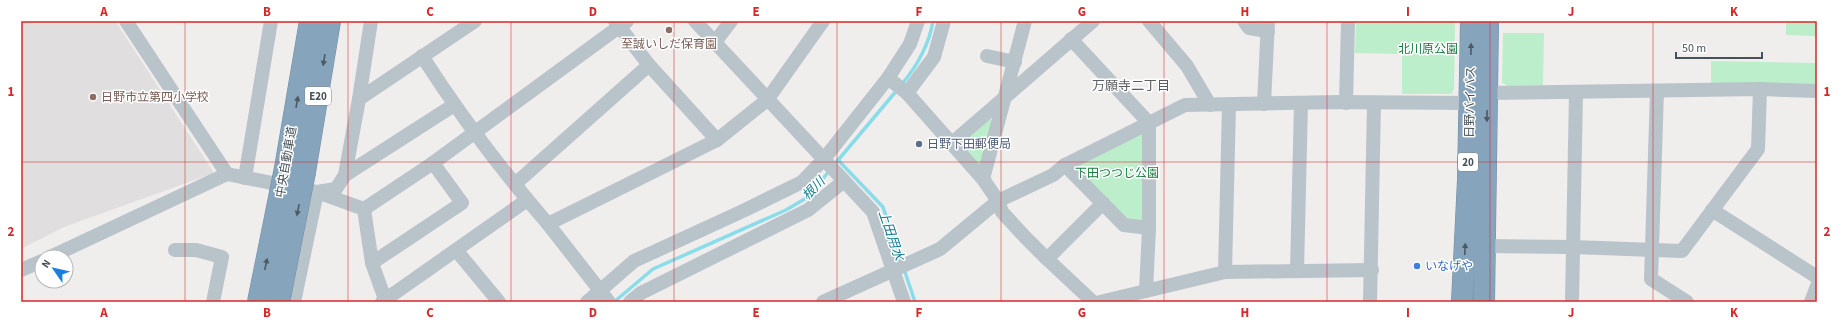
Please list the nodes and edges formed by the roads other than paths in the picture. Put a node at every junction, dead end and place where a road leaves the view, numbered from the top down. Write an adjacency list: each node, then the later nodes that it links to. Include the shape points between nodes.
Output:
1 (126, 21): 52 (street)
2 (271, 21): 54 (street)
3 (310, 21): 86 (highway, 中央自動車道 / E20, one-way to 3, bridge, via 285,168)
4 (330, 21): 87 (highway, 中央自動車道 / E20, one-way to 87, bridge, via 305,172)
5 (371, 21): 35 (street)
6 (475, 21): 23 (street)
7 (695, 21): 22 (street)
8 (731, 21): 22 (street)
9 (824, 21): 36 (street)
10 (918, 21): 27 (street, via 910,44)
11 (944, 21): 32 (street, via 934,57)
12 (1024, 21): 25 (street)
13 (1093, 21): 21 (street)
14 (1149, 21): 43 (street, via 1187,66)
15 (1244, 21): 20 (street, via 1249,28)
16 (1348, 21): 37 (street)
17 (1471, 21): 41 (highway, 日野バイパス / 20, one-way to 17)
18 (1488, 21): 33 (highway, 日野バイパス / 20)
19 (621, 23): 26 (street); 46 (street)
20 (1268, 26): 40 (street)
21 (1071, 39): 34 (street); 45 (street)
22 (715, 42): 36 (street)
23 (422, 56): 35 (street); 42 (street)
24 (986, 56): 25 (street)
25 (1015, 62): 34 (street)
26 (649, 65): 47 (street); 57 (street)
27 (888, 78): 32 (street); 49 (street)
28 (1760, 89): 29 (street); 30 (street); 63 (street, via 1758,149)
29 (1817, 90)
30 (1657, 91): 31 (street); 71 (street)
31 (1576, 92): 33 (street); 67 (street)
32 (907, 93): 48 (street)
33 (1487, 93): 66 (highway, 日野バイパス / 20, one-way to 66)
34 (1006, 95): 48 (street); 55 (street)
35 (359, 99): 53 (street)
36 (767, 100): 47 (street); 49 (street)
37 (1346, 102): 38 (street); 39 (street)
38 (1301, 103): 40 (street); 78 (street)
39 (1374, 103): 41 (street); 77 (street)
40 (1264, 104): 44 (street)
41 (1469, 104): 97 (highway, 日野バイパス / 20, one-way to 41)
42 (454, 105): 46 (street); 53 (street)
43 (1210, 105): 44 (street); 45 (street, via 1185,105)
44 (1229, 105): 79 (street)
45 (1149, 123): 51 (street); 65 (street)
46 (474, 132): 50 (street); 57 (street)
47 (717, 140): 64 (street)
48 (951, 144): 55 (street)
49 (824, 159): 56 (street); 83 (street, via 802,182 634,261)
50 (433, 163): 62 (street); 74 (street, via 462,203)
51 (1065, 165): 60 (street, via 1052,175); 61 (street)
52 (228, 174): 54 (street); 68 (street)
53 (345, 175): 58 (street, via 336,189)
54 (245, 178): 58 (street)
55 (983, 179): 60 (street)
56 (844, 181): 75 (street, via 873,212); 91 (street, via 808,210 641,293)
57 (515, 184): 59 (street)
58 (317, 192): 62 (street); 88 (street)
59 (527, 200): 64 (street); 70 (street)
60 (998, 201): 72 (street, via 1002,212); 75 (street, via 940,249)
61 (1103, 203): 65 (street, via 1124,225); 72 (street)
62 (364, 209): 74 (street)
63 (1712, 210): 71 (street, via 1682,251); 80 (street)
64 (548, 224): 83 (street)
65 (1148, 228): 82 (street)
66 (1486, 246): 67 (street); 98 (highway, 日野バイパス / 20)
67 (1573, 247): 71 (street); 99 (street)
68 (67, 249)
69 (176, 250): 85 (street, via 196,250 222,257)
70 (456, 250): 84 (street); 89 (street)
71 (1652, 250): 100 (street, via 1651,279)
72 (1046, 259): 94 (street)
73 (34, 264): 76 (street)
74 (372, 264): 84 (street)
75 (899, 267): 92 (street); 93 (street)
76 (21, 270)
77 (1372, 270): 78 (street); 96 (street)
78 (1297, 271): 79 (street)
79 (1225, 272): 82 (street)
80 (1817, 277)
81 (1817, 286): 101 (street)
82 (1146, 291): 95 (street)
83 (604, 296): 90 (street)
84 (384, 301)
85 (213, 302)
86 (258, 302)
87 (279, 302)
88 (294, 302)
89 (499, 302)
90 (587, 302)
91 (630, 302)
92 (823, 302)
93 (904, 302)
94 (1093, 302)
95 (1100, 302)
96 (1370, 302)
97 (1462, 302)
98 (1484, 302)
99 (1572, 302)
100 (1687, 302)
101 (1811, 302)

